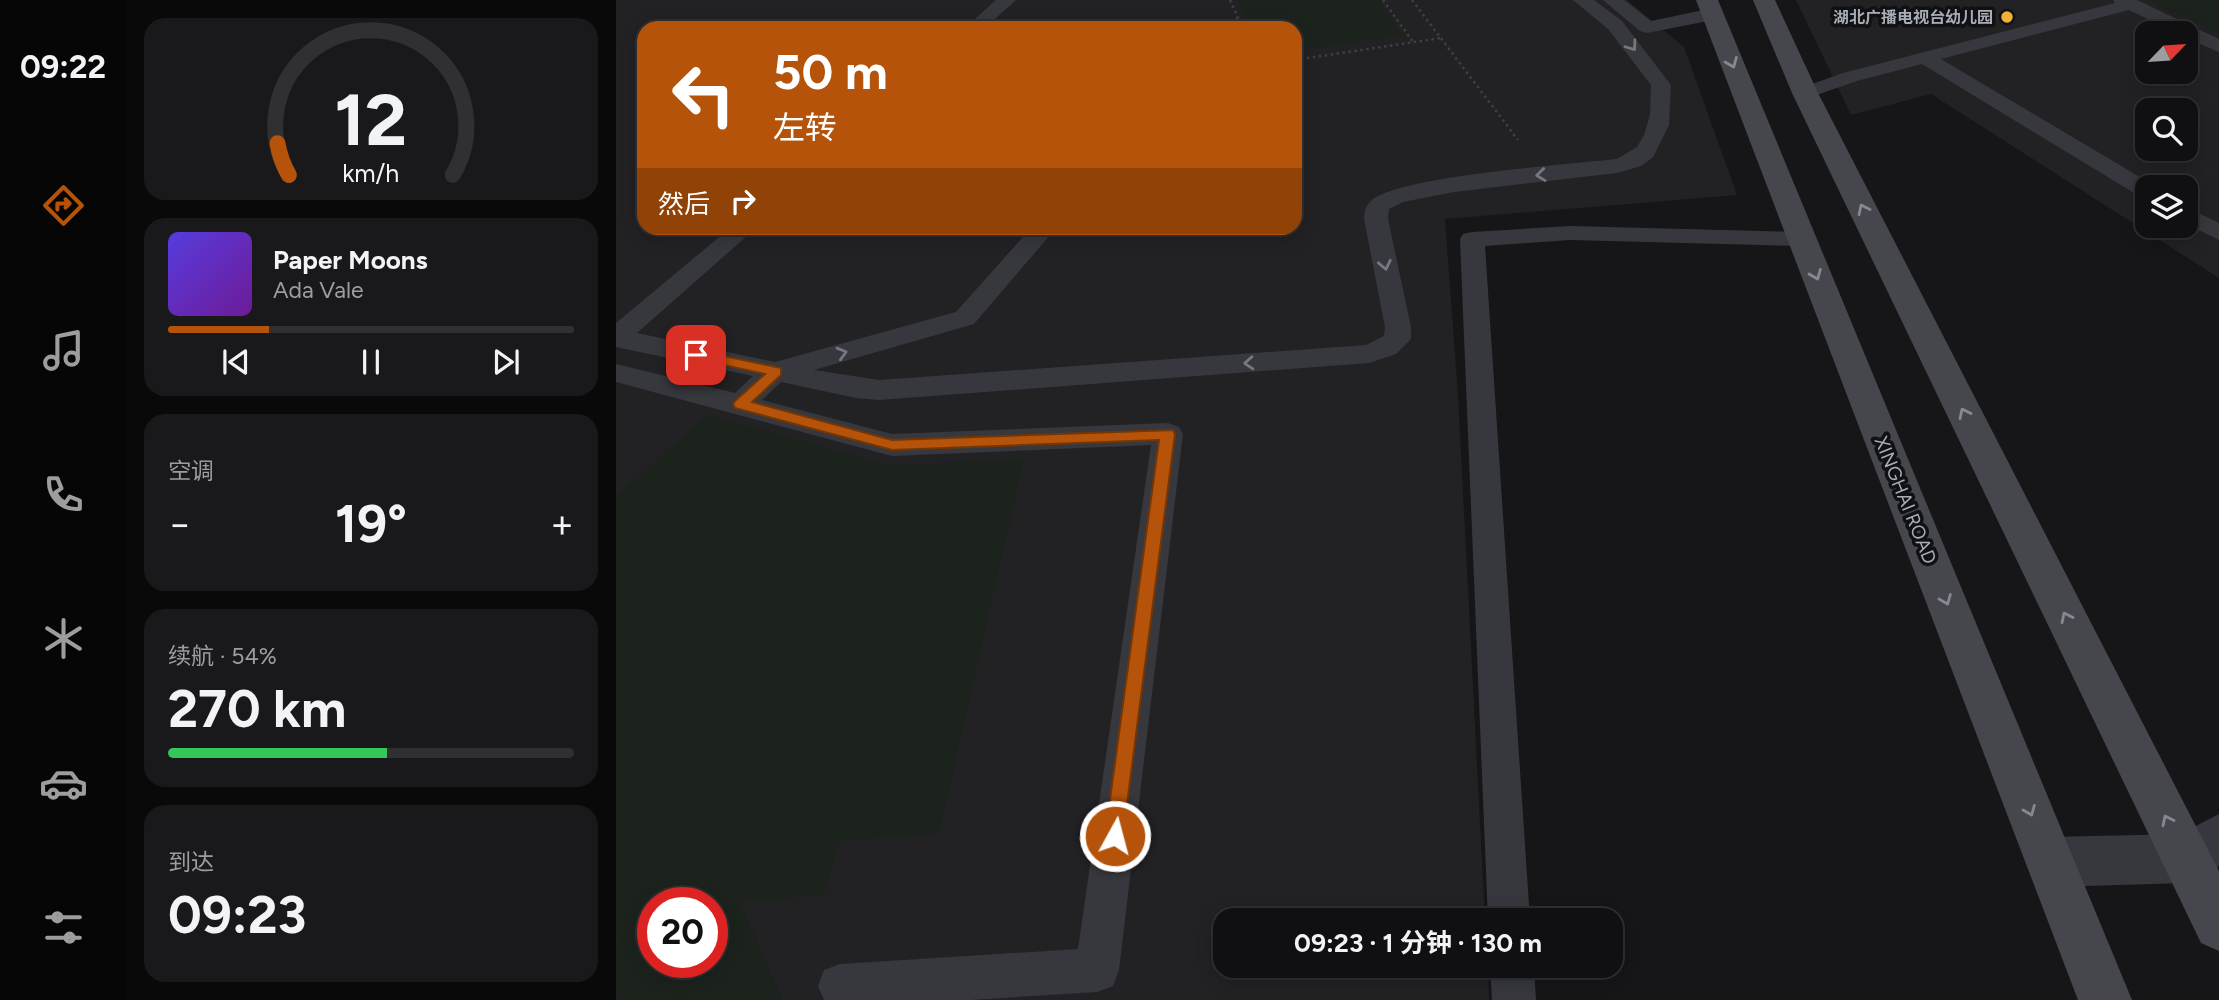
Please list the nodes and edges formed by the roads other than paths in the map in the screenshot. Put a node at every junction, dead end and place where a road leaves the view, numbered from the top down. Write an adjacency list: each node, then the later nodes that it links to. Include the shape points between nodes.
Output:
1 (1007, 0): 7 (lane)
2 (1582, 0): 18 (lane, one-way to 18, via 1615,25 1661,85 1655,135 1632,162 1420,190 1382,203 1376,219 1398,327 1397,339 1386,348 1369,354 900,390 856,388)
3 (1612, 0): 6 (lane, via 1647,27)
4 (1765, 0): 10 (street)
5 (2126, 2): 8 (lane); 9 (lane)
6 (1710, 7): 16 (street, XINGHAI ROAD, one-way to 16)
7 (982, 21)
8 (2219, 46)
9 (1925, 58): 10 (lane); 11 (lane)
10 (1805, 93): 21 (street, one-way to 10)
11 (2135, 184)
12 (2198, 221): 13 (lane)
13 (2219, 233)
14 (736, 235): 17 (lane)
15 (1038, 235): 18 (lane, one-way to 15, via 965,318)
16 (1802, 239): 22 (street, XINGHAI ROAD, one-way to 22); 23 (lane, via 1570,233 1472,239)
17 (616, 337): 18 (lane)
18 (776, 372): 20 (lane)
19 (616, 373): 20 (lane)
20 (740, 404): 26 (lane, via 892,445 1168,434 1097,970)
21 (2203, 848): 22 (street); 24 (street)
22 (2051, 862): 28 (street, XINGHAI ROAD)
23 (1508, 908)
24 (2219, 926)
25 (1513, 978): 27 (lane)
26 (840, 986)
27 (1514, 1000)
28 (2105, 1000)

